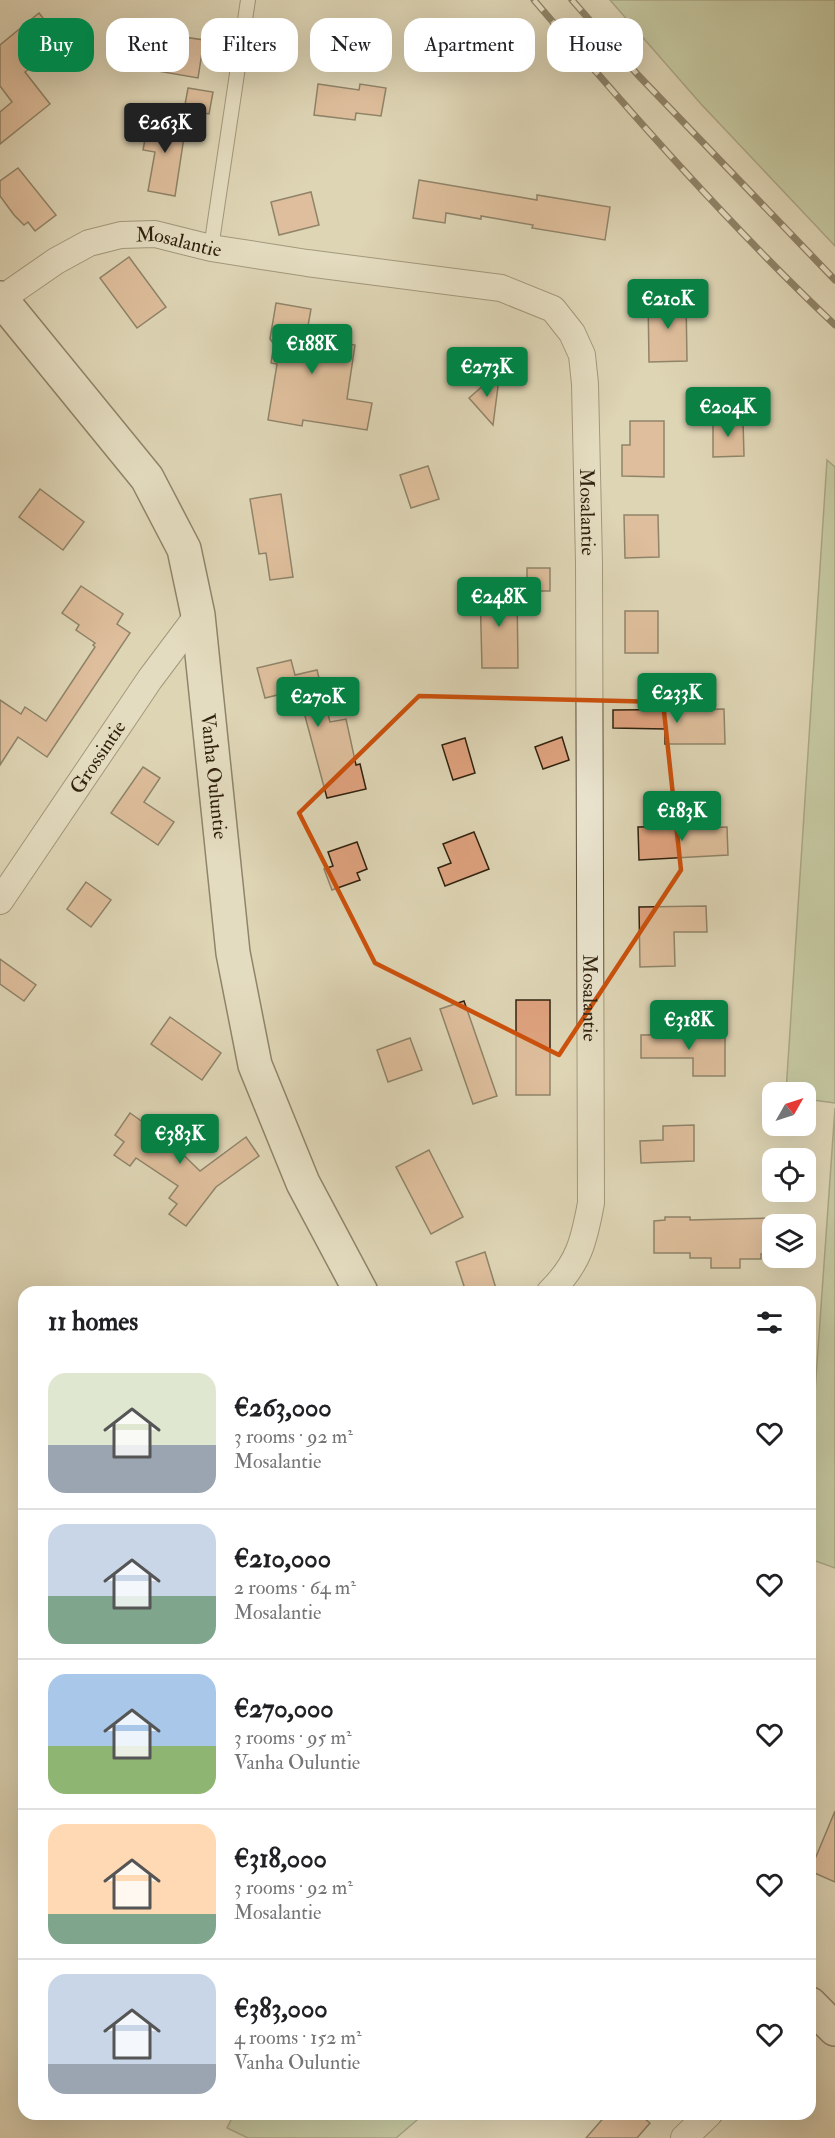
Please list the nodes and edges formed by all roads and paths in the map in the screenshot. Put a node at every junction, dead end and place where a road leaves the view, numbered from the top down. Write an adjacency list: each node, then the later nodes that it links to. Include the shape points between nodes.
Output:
1 (248, 0): 2 (lane)
2 (211, 248): 3 (street, Mosalantie, via 156,234 121,235 89,243); 7 (street, Mosalantie, via 501,288 553,309 582,354 589,563 591,1203 584,1243 572,1267)
3 (0, 298): 4 (street, Vanha Ouluntie, via 147,478 184,549)
4 (198, 615): 5 (street, Grossintie, via 150,679); 6 (street, Vanha Ouluntie, via 233,953 255,1065 303,1183)
5 (0, 901)
6 (358, 1286)
7 (555, 1286)
8 (816, 2010): 9 (street)
9 (835, 2029)
10 (702, 2120): 11 (street)
11 (684, 2138)

